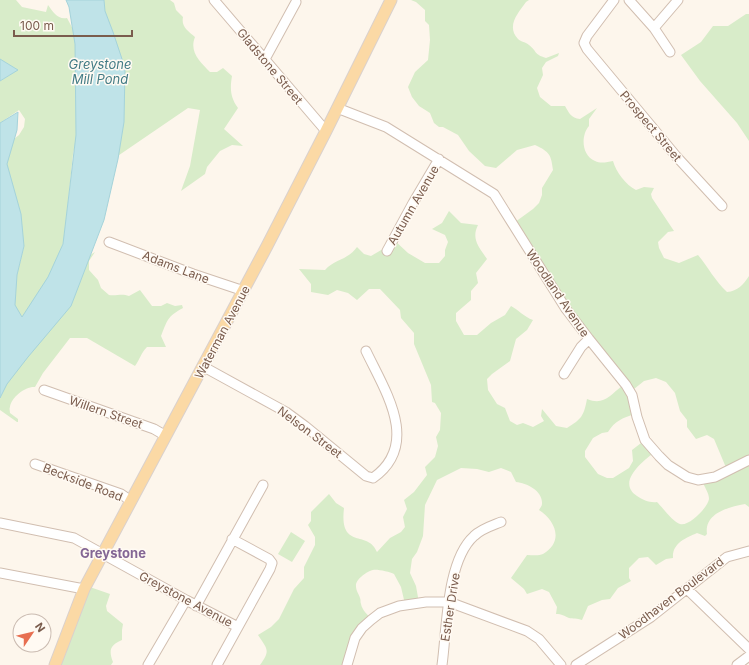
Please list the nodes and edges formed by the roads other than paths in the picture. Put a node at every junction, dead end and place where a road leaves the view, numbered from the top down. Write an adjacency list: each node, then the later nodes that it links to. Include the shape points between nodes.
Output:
1 (214, 0): 9 (street, Gladstone Street)
2 (391, 0): 10 (main road, Waterman Avenue)
3 (614, 0): 13 (street, Prospect Street, via 584,43 676,156)
4 (629, 0): 7 (street)
5 (678, 0): 7 (street)
6 (296, 2): 9 (street)
7 (654, 28): 8 (street)
8 (670, 52)
9 (265, 59): 11 (street, Gladstone Street)
10 (337, 108): 11 (main road, Waterman Avenue); 12 (street, Woodland Avenue, via 386,127)
11 (326, 131): 16 (main road, Waterman Avenue)
12 (439, 159): 15 (street, Autumn Avenue); 17 (street, Woodland Avenue, via 494,194 548,282)
13 (722, 206)
14 (109, 242): 16 (street, Adams Lane)
15 (387, 251)
16 (244, 291): 19 (main road, Waterman Avenue)
17 (589, 339): 20 (street); 23 (street, Woodland Avenue, via 632,395 645,440 676,471 692,479 708,479)
18 (366, 351): 19 (street, Nelson Street, via 394,410 397,431 395,448 389,463 373,478 366,476 286,412)
19 (204, 367): 22 (main road, Waterman Avenue)
20 (564, 374)
21 (44, 390): 22 (street, Willern Street, via 154,429)
22 (166, 436): 26 (main road, Waterman Avenue)
23 (749, 460)
24 (35, 464): 26 (street, Beckside Road, via 121,494)
25 (263, 485): 29 (street)
26 (131, 501): 31 (main road, Waterman Avenue)
27 (501, 522): 36 (street, Esther Drive, via 474,536 466,546 457,564)
28 (0, 523): 31 (street, Greystone Avenue, via 74,538)
29 (232, 539): 37 (street); 38 (street, via 272,563)
30 (749, 551): 34 (street, Woodhaven Boulevard, via 727,557)
31 (103, 554): 33 (main road, Waterman Avenue); 35 (street, Greystone Avenue)
32 (0, 573): 33 (street)
33 (84, 589): 41 (main road, Waterman Avenue)
34 (687, 589): 39 (street); 47 (street, Woodhaven Boulevard, via 651,617)
35 (186, 600): 37 (street, Greystone Avenue); 42 (street)
36 (449, 602): 44 (street, via 399,606 380,613 362,628 355,638); 45 (street, Esther Drive); 46 (street, via 528,631 539,639)
37 (196, 606): 38 (street, Greystone Avenue)
38 (238, 627): 43 (street)
39 (749, 649)
40 (749, 656): 48 (street)
41 (55, 665)
42 (148, 665)
43 (217, 665)
44 (347, 665)
45 (442, 665)
46 (562, 665)
47 (576, 665)
48 (737, 665)

